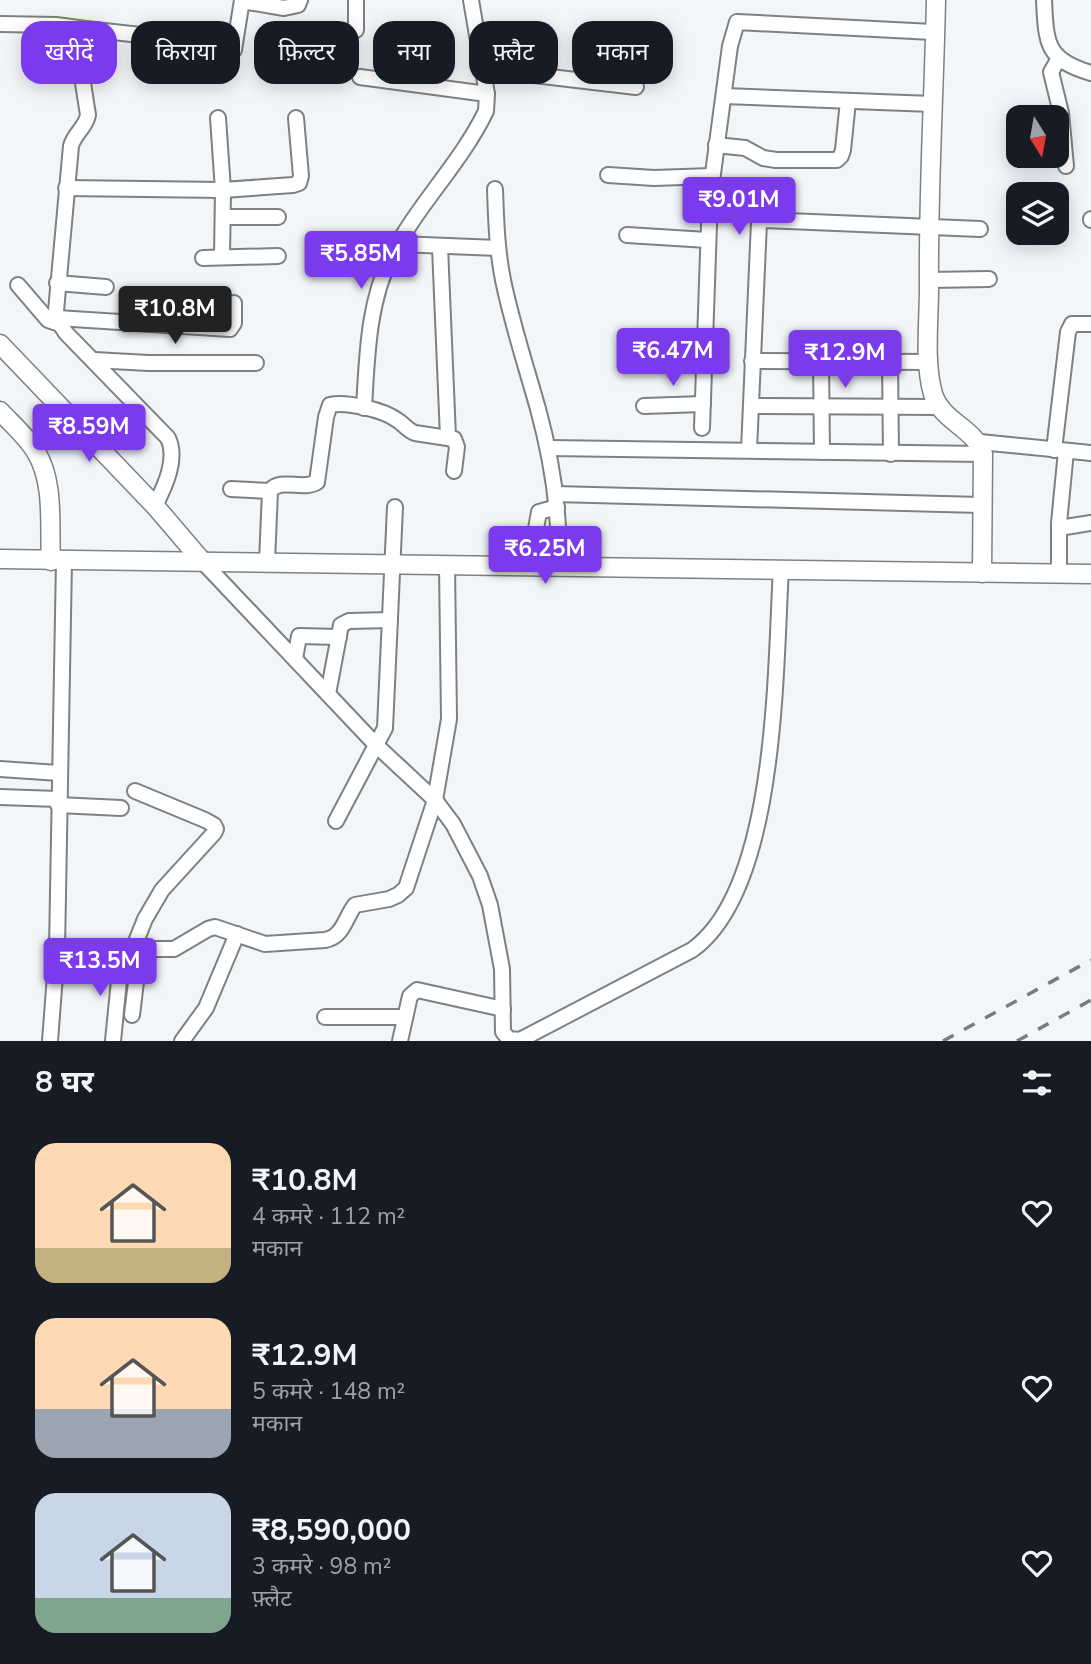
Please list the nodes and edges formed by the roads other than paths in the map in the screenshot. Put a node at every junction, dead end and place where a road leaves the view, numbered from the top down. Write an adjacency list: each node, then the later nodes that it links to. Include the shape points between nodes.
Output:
1 (242, 0): 2 (street, via 284,8 298,5); 11 (street, via 234,51)
2 (300, 0)
3 (356, 0): 7 (street)
4 (471, 0): 8 (street)
5 (936, 0): 12 (street)
6 (1044, 0): 13 (street, via 1048,37)
7 (356, 21)
8 (474, 21)
9 (0, 24): 10 (street)
10 (21, 24)
11 (117, 32)
12 (933, 32): 21 (street, via 741,21 730,46); 23 (street)
13 (1058, 60): 14 (street); 24 (street, via 1051,72)
14 (1091, 73)
15 (360, 77): 20 (street)
16 (558, 78): 19 (street)
17 (84, 84): 30 (street, via 87,120 72,140)
18 (484, 84): 20 (street)
19 (636, 87)
20 (486, 94): 39 (street, via 481,121)
21 (724, 96): 22 (street); 27 (street)
22 (848, 101): 23 (street); 27 (street, via 843,150 837,160 776,160 739,146)
23 (932, 104): 35 (street)
24 (1059, 105)
25 (218, 118): 31 (street)
26 (296, 118): 31 (street, via 299,183)
27 (716, 145): 29 (street)
28 (608, 175): 29 (street)
29 (712, 176): 38 (street)
30 (66, 188): 31 (street); 47 (street)
31 (223, 190): 33 (street)
32 (495, 190): 41 (street)
33 (223, 217): 34 (street); 43 (street)
34 (278, 217)
35 (929, 227): 36 (street); 46 (street); 57 (street, via 759,222)
36 (981, 229)
37 (627, 235): 38 (street)
38 (707, 240): 54 (street)
39 (398, 244): 40 (street); 67 (street, via 373,313)
40 (440, 247): 41 (street); 71 (street)
41 (498, 248): 72 (street)
42 (278, 256): 43 (street)
43 (222, 257): 44 (street)
44 (204, 258)
45 (989, 279): 46 (street)
46 (929, 280): 60 (street)
47 (57, 283): 49 (street); 51 (street)
48 (18, 285): 51 (street, via 48,320)
49 (106, 287)
50 (234, 303): 51 (street, via 230,329)
51 (58, 321): 56 (street)
52 (1091, 324): 75 (street, via 1072,324 1068,332)
53 (652, 338): 54 (street)
54 (705, 340): 62 (street)
55 (0, 344): 84 (street)
56 (94, 360): 61 (street); 84 (street, via 172,446 168,475)
57 (752, 361): 58 (street); 64 (street)
58 (821, 361): 59 (street); 68 (street)
59 (890, 362): 60 (street); 65 (street)
60 (929, 362): 66 (street)
61 (256, 363)
62 (703, 404): 63 (street); 70 (street)
63 (645, 406)
64 (751, 406): 68 (street); 74 (street)
65 (891, 407): 66 (street); 68 (street); 78 (street)
66 (939, 407): 73 (street)
67 (364, 408): 71 (street, via 395,418 409,431); 81 (street, via 335,404 327,409 317,482 278,485)
68 (821, 408): 76 (street)
69 (0, 411): 89 (street, via 31,445 44,471)
70 (702, 428)
71 (448, 437): 79 (street, via 456,442)
72 (548, 448): 74 (street); 82 (street)
73 (981, 448): 75 (street); 78 (street); 83 (street)
74 (749, 450): 76 (street)
75 (1060, 450): 77 (street); 87 (street)
76 (822, 452): 78 (street)
77 (1091, 453)
78 (891, 454)
79 (454, 471)
80 (231, 489): 81 (street)
81 (270, 491): 91 (street)
82 (556, 501): 83 (street); 94 (street, via 539,512); 95 (street)
83 (981, 505): 97 (street)
84 (155, 506): 90 (street)
85 (395, 508): 92 (street)
86 (1091, 523): 87 (street)
87 (1059, 528): 98 (street)
88 (0, 559): 89 (street)
89 (57, 561): 90 (street); 106 (street)
90 (202, 561): 91 (street); 102 (street)
91 (267, 562): 92 (street)
92 (391, 565): 93 (street); 100 (street)
93 (447, 566): 94 (street); 109 (street, via 449,719)
94 (530, 566): 95 (street)
95 (559, 567): 96 (street)
96 (781, 569): 97 (street); 117 (street, via 770,747 761,804 742,878 716,929 692,950 520,1040 509,1039 503,1032)
97 (982, 573): 98 (street)
98 (1059, 573): 99 (street)
99 (1091, 574)
100 (390, 620): 101 (street, via 345,622); 104 (street, via 386,728)
101 (339, 637): 102 (street, via 299,636); 103 (street)
102 (295, 659): 103 (street)
103 (328, 694): 104 (street)
104 (377, 746): 109 (street); 112 (street)
105 (0, 769): 106 (street)
106 (59, 773): 110 (street)
107 (135, 791): 115 (street, via 216,829 162,890 145,919)
108 (0, 797): 110 (street)
109 (435, 800): 113 (street, via 409,880 398,895 355,905 333,939 275,945); 117 (street, via 480,876 499,947)
110 (58, 802): 111 (street); 114 (street)
111 (121, 808)
112 (336, 821)
113 (237, 934): 115 (street, via 215,926 174,948); 123 (street, via 206,1008)
114 (57, 949): 115 (street); 121 (street)
115 (136, 949): 118 (street)
116 (121, 960): 122 (street)
117 (503, 1009): 120 (street, via 417,990 410,996)
118 (132, 1016)
119 (325, 1017): 120 (street)
120 (405, 1017): 124 (street)
121 (50, 1041)
122 (113, 1041)
123 (182, 1041)
124 (400, 1041)

